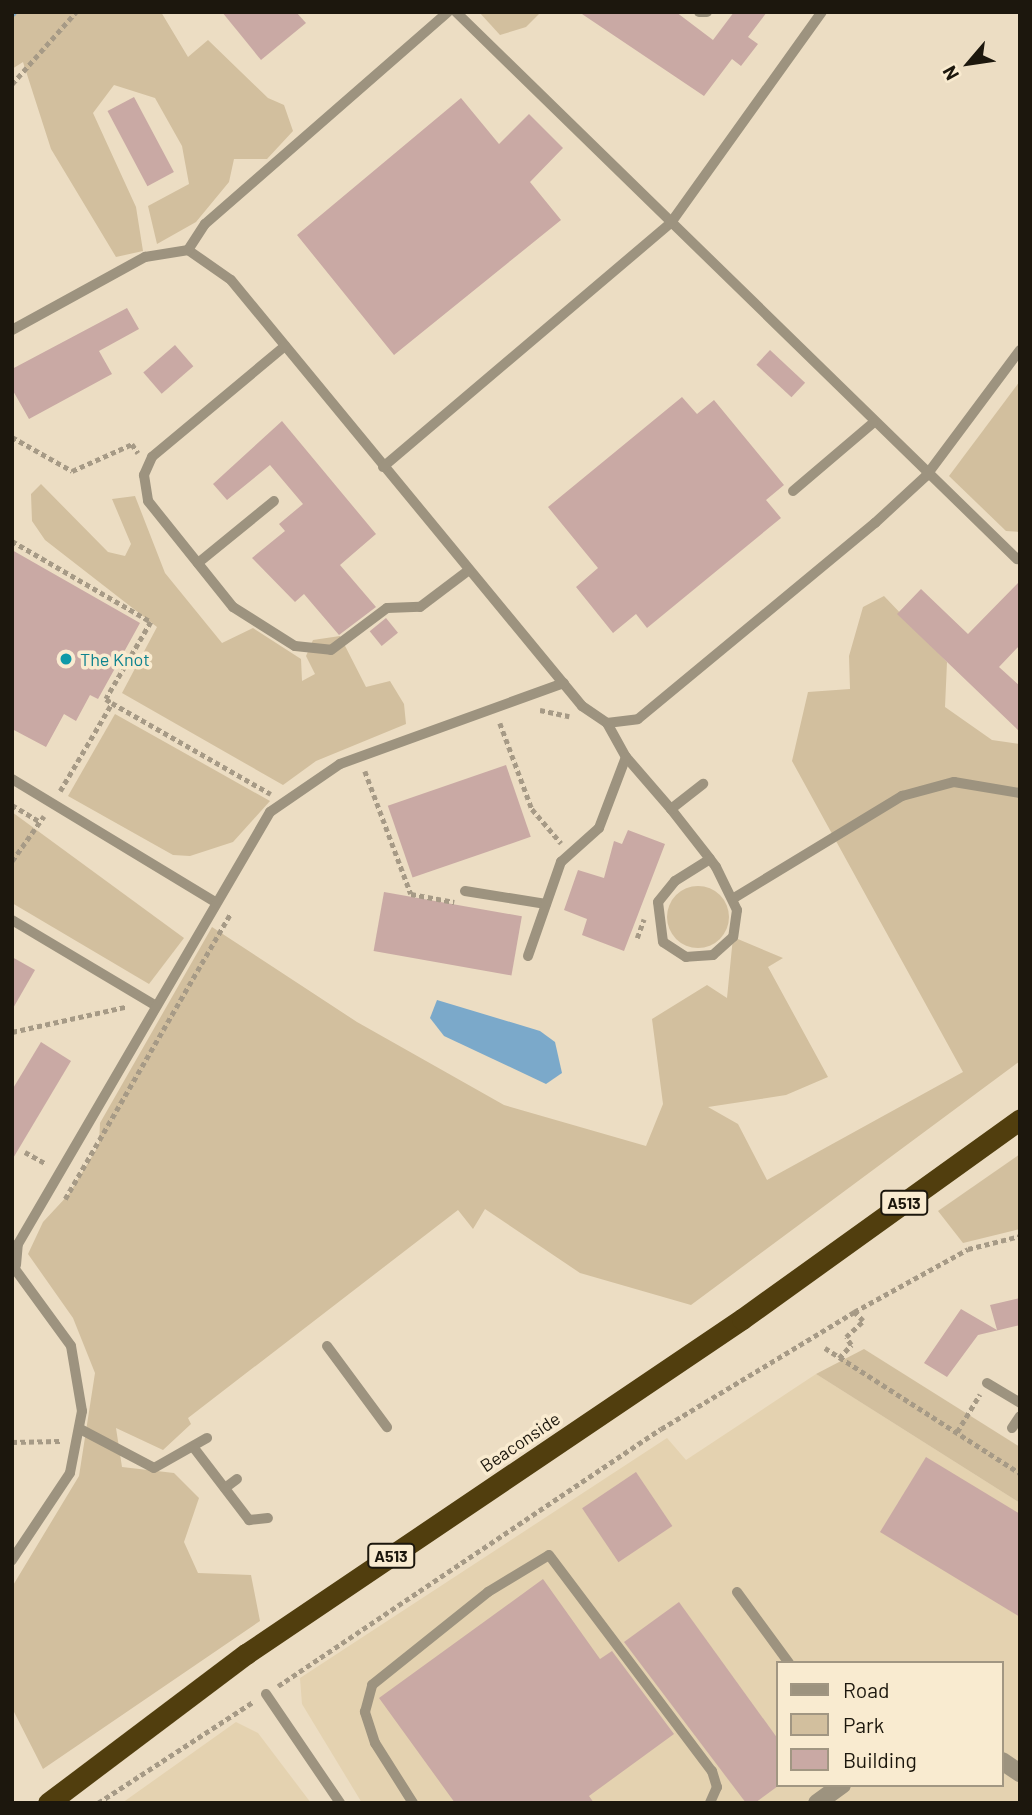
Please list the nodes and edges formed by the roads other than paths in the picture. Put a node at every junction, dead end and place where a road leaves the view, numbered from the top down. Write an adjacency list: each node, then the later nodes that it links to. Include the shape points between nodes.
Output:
1 (448, 12): 7 (lane, via 205,224)
2 (456, 12): 6 (lane)
3 (699, 12): 4 (lane)
4 (707, 12)
5 (822, 12): 6 (lane)
6 (670, 224): 11 (lane); 12 (lane)
7 (188, 250): 8 (lane, via 145,257); 9 (lane, via 216,264)
8 (12, 330)
9 (285, 346): 12 (lane); 17 (lane, via 146,465 148,501)
10 (1020, 350): 13 (lane)
11 (873, 424): 13 (lane); 14 (lane)
12 (383, 467): 18 (lane)
13 (926, 476): 16 (lane); 20 (lane, via 638,719)
14 (793, 491)
15 (274, 501): 17 (lane)
16 (1017, 559)
17 (198, 563): 18 (lane, via 233,607 295,646 323,651 345,643 387,608 420,607)
18 (469, 570): 19 (lane)
19 (564, 682): 20 (lane); 29 (lane, via 340,764 280,803)
20 (607, 723): 21 (lane)
21 (626, 757): 25 (lane); 30 (lane, via 599,828 569,850)
22 (12, 779): 29 (lane)
23 (703, 785): 25 (lane)
24 (1020, 793): 28 (lane, via 954,782 902,796)
25 (671, 809): 26 (lane)
26 (710, 859): 28 (lane); 28 (lane, via 658,902 663,942 685,957 713,955 733,937)
27 (465, 891): 30 (lane)
28 (734, 898)
29 (215, 902): 33 (lane)
30 (546, 904): 32 (lane)
31 (12, 920): 33 (lane)
32 (528, 956)
33 (156, 1006): 35 (lane, via 18,1244)
34 (1020, 1119): 55 (highway, Beaconside / A513, via 742,1320 246,1654)
35 (14, 1265): 42 (lane, via 71,1346)
36 (327, 1346): 40 (lane)
37 (987, 1383): 38 (lane)
38 (1020, 1403)
39 (1020, 1416): 41 (lane)
40 (387, 1427)
41 (1012, 1428)
42 (82, 1430): 44 (lane, via 154,1468); 48 (lane, via 69,1473)
43 (207, 1438): 44 (lane)
44 (194, 1448): 46 (lane)
45 (237, 1479): 46 (lane)
46 (225, 1488): 47 (lane, via 249,1520)
47 (268, 1518)
48 (12, 1560)
49 (737, 1592): 50 (lane)
50 (788, 1661)
51 (266, 1693): 56 (lane)
52 (1004, 1762): 53 (street)
53 (1020, 1773)
54 (839, 1787): 59 (street)
55 (48, 1803)
56 (340, 1803)
57 (413, 1803): 58 (lane, via 375,1743 365,1712 372,1685 488,1592 549,1555 712,1771 717,1787)
58 (710, 1803)
59 (817, 1803)

